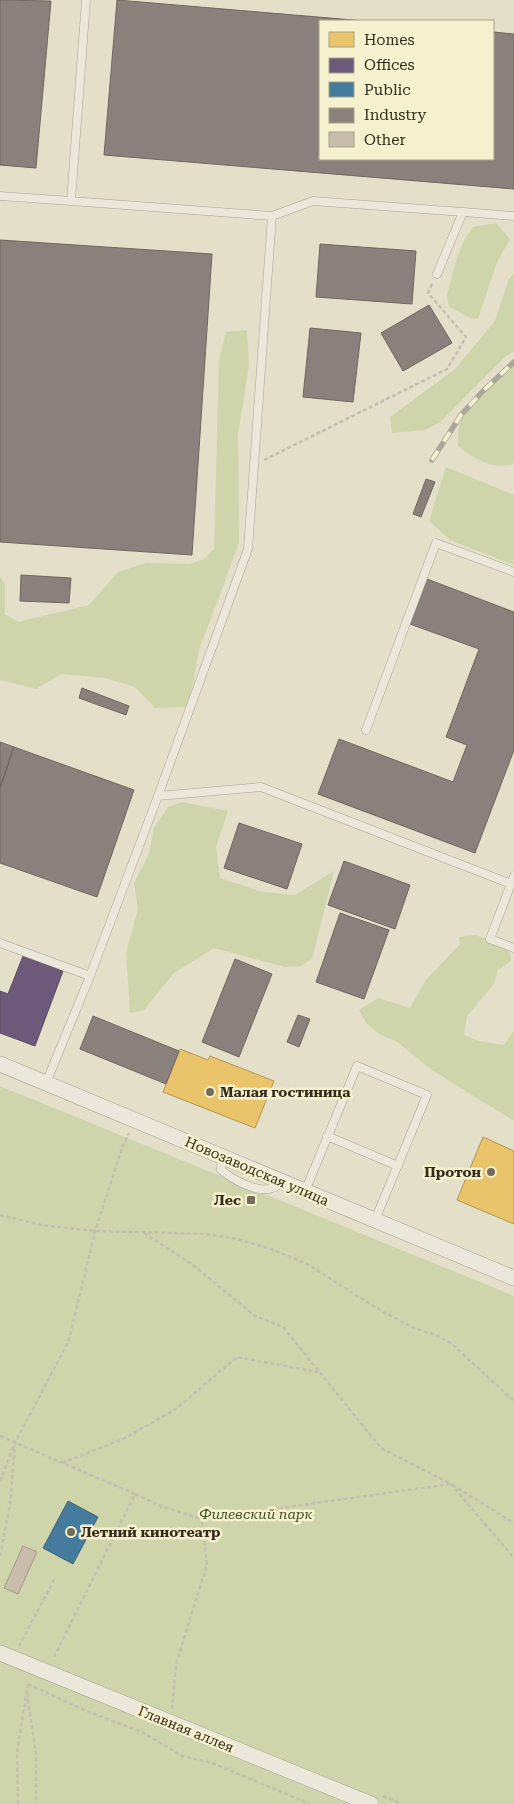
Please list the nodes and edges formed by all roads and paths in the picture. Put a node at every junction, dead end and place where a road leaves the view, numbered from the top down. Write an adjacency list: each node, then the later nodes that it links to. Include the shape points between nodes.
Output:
1 (86, 0): 3 (lane)
2 (0, 196): 3 (lane)
3 (71, 201): 5 (lane)
4 (463, 212): 5 (lane, via 313,201); 6 (lane); 7 (lane)
5 (272, 216): 8 (lane)
6 (514, 216)
7 (437, 274): 8 (path, via 428,293 466,337 447,369)
8 (254, 466): 11 (lane, via 248,549)
9 (514, 572): 10 (lane, via 436,543)
10 (366, 730)
11 (158, 796): 13 (lane, via 261,787); 16 (lane)
12 (514, 876): 13 (lane)
13 (511, 884): 15 (lane, via 490,939)
14 (0, 943): 16 (lane)
15 (514, 948)
16 (90, 976): 18 (lane)
17 (0, 1064): 18 (street, Новозаводская улица)
18 (46, 1083): 19 (street, Новозаводская улица)
19 (134, 1120): 22 (street, Новозаводская улица); 25 (path)
20 (328, 1136): 21 (lane); 21 (lane, via 356,1066 427,1095); 22 (lane)
21 (398, 1166): 24 (lane)
22 (305, 1191): 24 (street, Новозаводская улица)
23 (0, 1215): 25 (path, via 41,1225)
24 (375, 1220): 27 (street, Новозаводская улица)
25 (95, 1231): 26 (path); 31 (path, via 69,1340)
26 (144, 1232): 28 (path, via 193,1265 255,1316 283,1327); 29 (path, via 207,1234 237,1239 307,1264 380,1310 452,1344)
27 (514, 1278)
28 (319, 1372): 32 (path, via 237,1358 176,1408 123,1439); 34 (path, via 381,1448)
29 (514, 1401)
30 (0, 1436): 31 (path)
31 (15, 1443): 32 (path); 33 (path); 38 (path, via 10,1505)
32 (62, 1463): 35 (path)
33 (0, 1482)
34 (451, 1484): 36 (path); 37 (path); 39 (path)
35 (135, 1494): 36 (path); 42 (path)
36 (202, 1520): 44 (path, via 207,1565 176,1664)
37 (514, 1523)
38 (0, 1556)
39 (514, 1558)
40 (55, 1578): 41 (path)
41 (7, 1656): 48 (street, Главная аллея)
42 (51, 1663)
43 (27, 1689): 45 (path, via 17,1751); 46 (path, via 36,1754); 47 (path, via 28,1684 142,1732 182,1756 212,1763)
44 (172, 1710)
45 (18, 1804)
46 (36, 1804)
47 (310, 1804)
48 (371, 1804)

